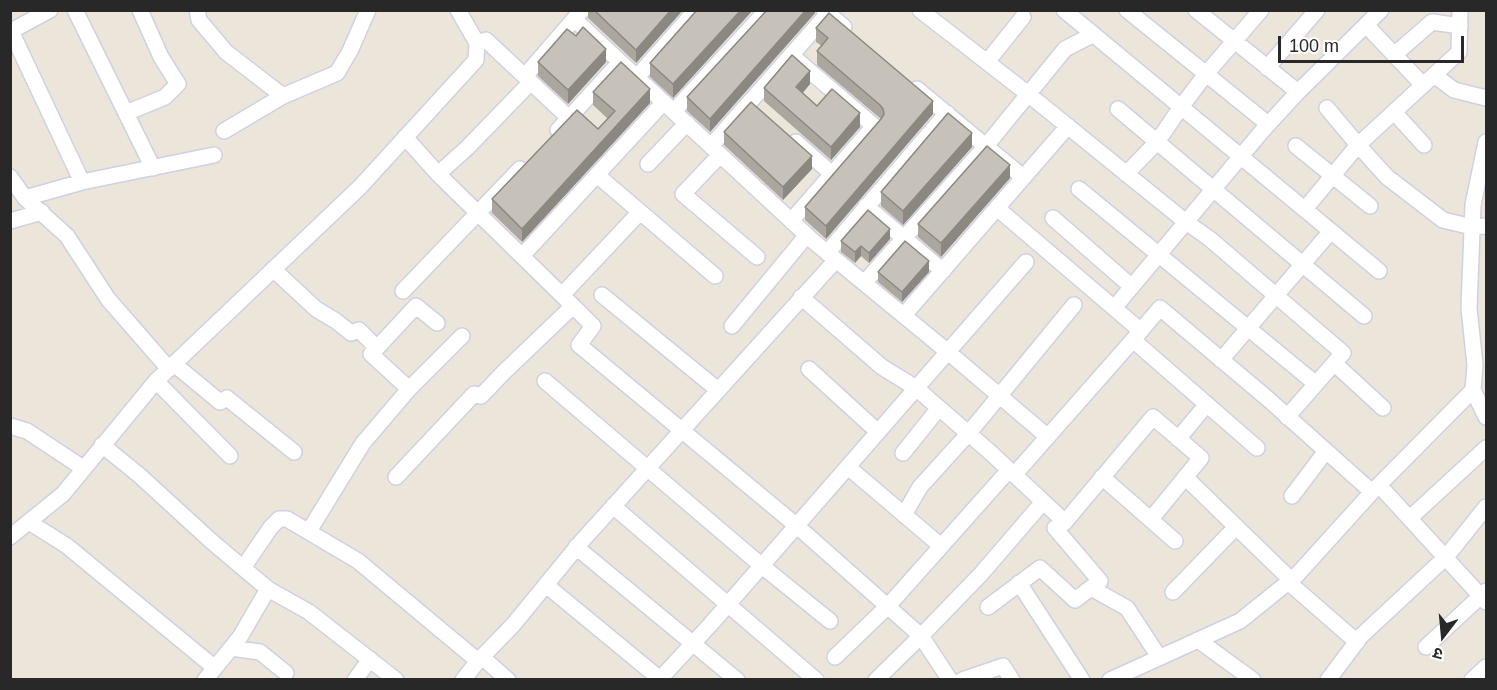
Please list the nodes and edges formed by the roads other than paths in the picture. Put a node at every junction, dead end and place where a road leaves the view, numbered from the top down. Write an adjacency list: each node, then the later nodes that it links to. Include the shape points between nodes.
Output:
1 (50, 10): 22 (street)
2 (75, 10): 46 (street)
3 (140, 10): 46 (street, via 178,84 165,97)
4 (197, 10): 39 (street, via 199,20 226,52)
5 (368, 10): 39 (street, via 337,74)
6 (458, 10): 26 (street)
7 (696, 10): 33 (street)
8 (767, 10): 41 (street)
9 (920, 10): 30 (street)
10 (1127, 10): 32 (street)
11 (1261, 10): 25 (street)
12 (1381, 10): 20 (street)
13 (1460, 10): 21 (street)
14 (1065, 11): 23 (street)
15 (1317, 11): 31 (street)
16 (828, 12): 24 (street); 28 (street)
17 (1198, 12): 25 (street)
18 (578, 15): 29 (street); 34 (street)
19 (1023, 18): 30 (street)
20 (1366, 26): 27 (street); 37 (street)
21 (1460, 26): 27 (street, via 1432,22); 35 (street, via 1459,52)
22 (11, 30): 75 (street)
23 (1092, 35): 38 (street, via 1065,49); 42 (street)
24 (855, 37)
25 (1236, 41): 31 (street); 32 (street)
26 (477, 43): 34 (street, via 486,40); 54 (street, via 476,60)
27 (1394, 55): 35 (street)
28 (791, 56): 62 (street); 69 (street, via 874,126)
29 (620, 62): 33 (street); 48 (street)
30 (987, 62): 38 (street)
31 (1267, 68): 37 (street)
32 (1206, 74): 42 (street); 50 (street)
33 (637, 77): 41 (street)
34 (528, 79): 48 (street); 68 (street, via 467,148)
35 (1429, 80): 40 (street); 45 (street)
36 (910, 83): 47 (street)
37 (1298, 92): 50 (street)
38 (1028, 94): 51 (street); 60 (street)
39 (283, 96): 52 (street)
40 (1486, 98)
41 (669, 107): 49 (street); 71 (street)
42 (1181, 107): 56 (street); 65 (street)
43 (1327, 108): 58 (street)
44 (1118, 109): 56 (street)
45 (1394, 112): 58 (street); 59 (street)
46 (126, 113): 67 (street)
47 (947, 113): 60 (street); 79 (street)
48 (569, 118): 55 (street)
49 (687, 123): 62 (street); 66 (street)
50 (1268, 124): 65 (street)
51 (1068, 126): 70 (street); 74 (street)
52 (224, 131)
53 (783, 131): 69 (street)
54 (405, 137): 68 (street); 100 (street, via 360,187)
55 (550, 138)
56 (1157, 142): 70 (street); 77 (street)
57 (1486, 142): 90 (street, via 1473,205)
58 (1358, 145): 72 (street); 90 (street, via 1388,177 1443,220)
59 (1424, 145)
60 (986, 146): 74 (street); 93 (street)
61 (1296, 146): 72 (street)
62 (715, 150): 88 (street); 97 (street, via 683,194)
63 (213, 155): 67 (street)
64 (534, 155): 85 (street)
65 (1241, 156): 77 (street); 81 (street)
66 (648, 164)
67 (153, 168): 75 (street)
68 (438, 174): 85 (street)
69 (832, 174): 88 (street)
70 (1126, 174): 89 (street)
71 (597, 175): 84 (street); 95 (street)
72 (1332, 176): 80 (street); 81 (street)
73 (10, 177): 78 (street)
74 (1023, 177): 82 (street)
75 (82, 182): 78 (street)
76 (1078, 189): 94 (street)
77 (1214, 189): 89 (street); 99 (street)
78 (25, 198): 83 (street)
79 (866, 206): 93 (street); 96 (street)
80 (1370, 206)
81 (1305, 208): 91 (street)
82 (998, 209): 101 (street); 112 (street)
83 (42, 212): 87 (street); 124 (street, via 67,236 108,299)
84 (640, 212): 103 (street); 110 (street)
85 (478, 213): 95 (street); 106 (street)
86 (1053, 218): 105 (street)
87 (10, 221)
88 (791, 221): 92 (street)
89 (1186, 222): 94 (street); 108 (street)
90 (1479, 226): 132 (street, via 1469,308 1475,365)
91 (1331, 231): 99 (street); 102 (street)
92 (807, 236): 96 (street); 116 (street)
93 (904, 238): 101 (street); 104 (street)
94 (1159, 255): 105 (street); 117 (street)
95 (522, 256): 110 (street)
96 (831, 256): 104 (street); 109 (street)
97 (758, 257)
98 (1026, 262): 121 (street)
99 (1302, 264): 108 (street); 114 (street)
100 (273, 269): 120 (street, via 316,309 351,333 359,330); 124 (street)
101 (943, 270): 113 (street)
102 (1379, 271)
103 (715, 276)
104 (864, 283): 113 (street)
105 (1132, 287): 112 (street)
106 (403, 291)
107 (602, 295): 131 (street)
108 (1276, 296): 117 (street); 123 (street, via 1343,352)
109 (801, 297): 129 (street, via 882,367); 131 (street)
110 (567, 300): 140 (street, via 593,326 579,345); 156 (street, via 481,396 474,394)
111 (1074, 305): 133 (street)
112 (1114, 308): 118 (street)
113 (904, 315): 121 (street)
114 (1364, 316)
115 (437, 323): 120 (street, via 416,306)
116 (732, 326)
117 (1249, 328): 122 (street); 128 (street)
118 (1137, 335): 122 (street, via 1160,308); 134 (street); 143 (street)
119 (462, 336): 130 (street)
120 (377, 348): 130 (street, via 371,354)
121 (948, 352): 129 (street); 133 (street)
122 (1221, 360): 137 (street)
123 (1334, 363): 128 (street); 136 (street)
124 (171, 366): 126 (street); 148 (street, via 220,402 226,398)
125 (809, 369): 141 (street)
126 (156, 381): 145 (street); 151 (street)
127 (545, 381): 154 (street)
128 (1316, 384): 137 (street)
129 (916, 388): 135 (street); 141 (street)
130 (409, 389): 171 (street, via 363,443)
131 (718, 390): 140 (street)
132 (1473, 390): 138 (street); 159 (street)
133 (999, 396): 142 (street); 143 (street)
134 (1207, 404): 144 (street); 146 (street)
135 (939, 408): 142 (street); 150 (street)
136 (1383, 408)
137 (1287, 417): 149 (street)
138 (1486, 417)
139 (10, 426): 153 (street, via 27,431)
140 (682, 430): 154 (street); 169 (street)
141 (878, 432): 152 (street)
142 (969, 434): 155 (street); 164 (street, via 920,487)
143 (1048, 437): 155 (street)
144 (1178, 439): 157 (street, via 1153,417); 158 (street, via 1201,458)
145 (102, 445): 153 (street); 178 (street)
146 (1257, 448)
147 (1486, 448): 165 (street)
148 (294, 452)
149 (1326, 452): 159 (street); 160 (street)
150 (903, 453)
151 (230, 456)
152 (848, 467): 164 (street); 169 (street)
153 (83, 468): 167 (street, via 63,494)
154 (648, 468): 162 (street); 177 (street)
155 (1011, 472): 161 (street); 174 (street)
156 (396, 477)
157 (1102, 477): 166 (street); 168 (street)
158 (1185, 477): 166 (street); 170 (street)
159 (1375, 489): 165 (street); 179 (street)
160 (1292, 496)
161 (1043, 502): 168 (street); 190 (street)
162 (613, 506): 175 (street); 186 (street)
163 (1486, 507): 176 (street)
164 (904, 515): 174 (street)
165 (1410, 518): 176 (street)
166 (1150, 519): 173 (street)
167 (29, 522): 172 (street); 201 (street, via 67,546)
168 (1065, 522): 182 (street, via 1055,528 1100,581)
169 (797, 526): 177 (street); 187 (street)
170 (1236, 526): 179 (street); 184 (street)
171 (309, 531): 178 (street, via 279,519); 199 (street, via 358,561)
172 (10, 537)
173 (1175, 541)
174 (941, 546): 187 (street)
175 (576, 547): 181 (street); 193 (street)
176 (1446, 556): 185 (street); 192 (street)
177 (762, 566): 186 (street); 189 (street)
178 (243, 568): 183 (street)
179 (1289, 581): 191 (street, via 1240,621); 192 (street)
180 (1019, 583): 182 (street, via 1041,568 1075,600); 188 (street); 216 (street)
181 (546, 585): 199 (street); 205 (street)
182 (1091, 588): 197 (street, via 1128,608)
183 (268, 589): 195 (street); 198 (street, via 309,612)
184 (1173, 592)
185 (1485, 596): 194 (street)
186 (729, 604): 193 (street); 211 (street)
187 (888, 606): 190 (street); 196 (street)
188 (988, 607)
189 (830, 621)
190 (921, 636): 212 (street); 213 (street)
191 (1198, 640): 197 (street); 204 (street)
192 (1356, 642): 203 (street)
193 (694, 643): 205 (street); 210 (street)
194 (1426, 647)
195 (231, 648): 201 (street); 202 (street, via 260,652)
196 (836, 657)
197 (1159, 657): 217 (street)
198 (370, 659): 206 (street); 207 (street)
199 (480, 659): 208 (street); 209 (street)
200 (1486, 667): 218 (street)
201 (210, 674)
202 (288, 677)
203 (1334, 677)
204 (1249, 678)
205 (660, 679)
206 (355, 680)
207 (396, 680)
208 (463, 680)
209 (508, 680)
210 (737, 680)
211 (816, 680)
212 (876, 680)
213 (950, 680)
214 (962, 680): 215 (street, via 1003,666)
215 (1012, 680)
216 (1082, 680)
217 (1110, 680)
218 (1472, 680)

